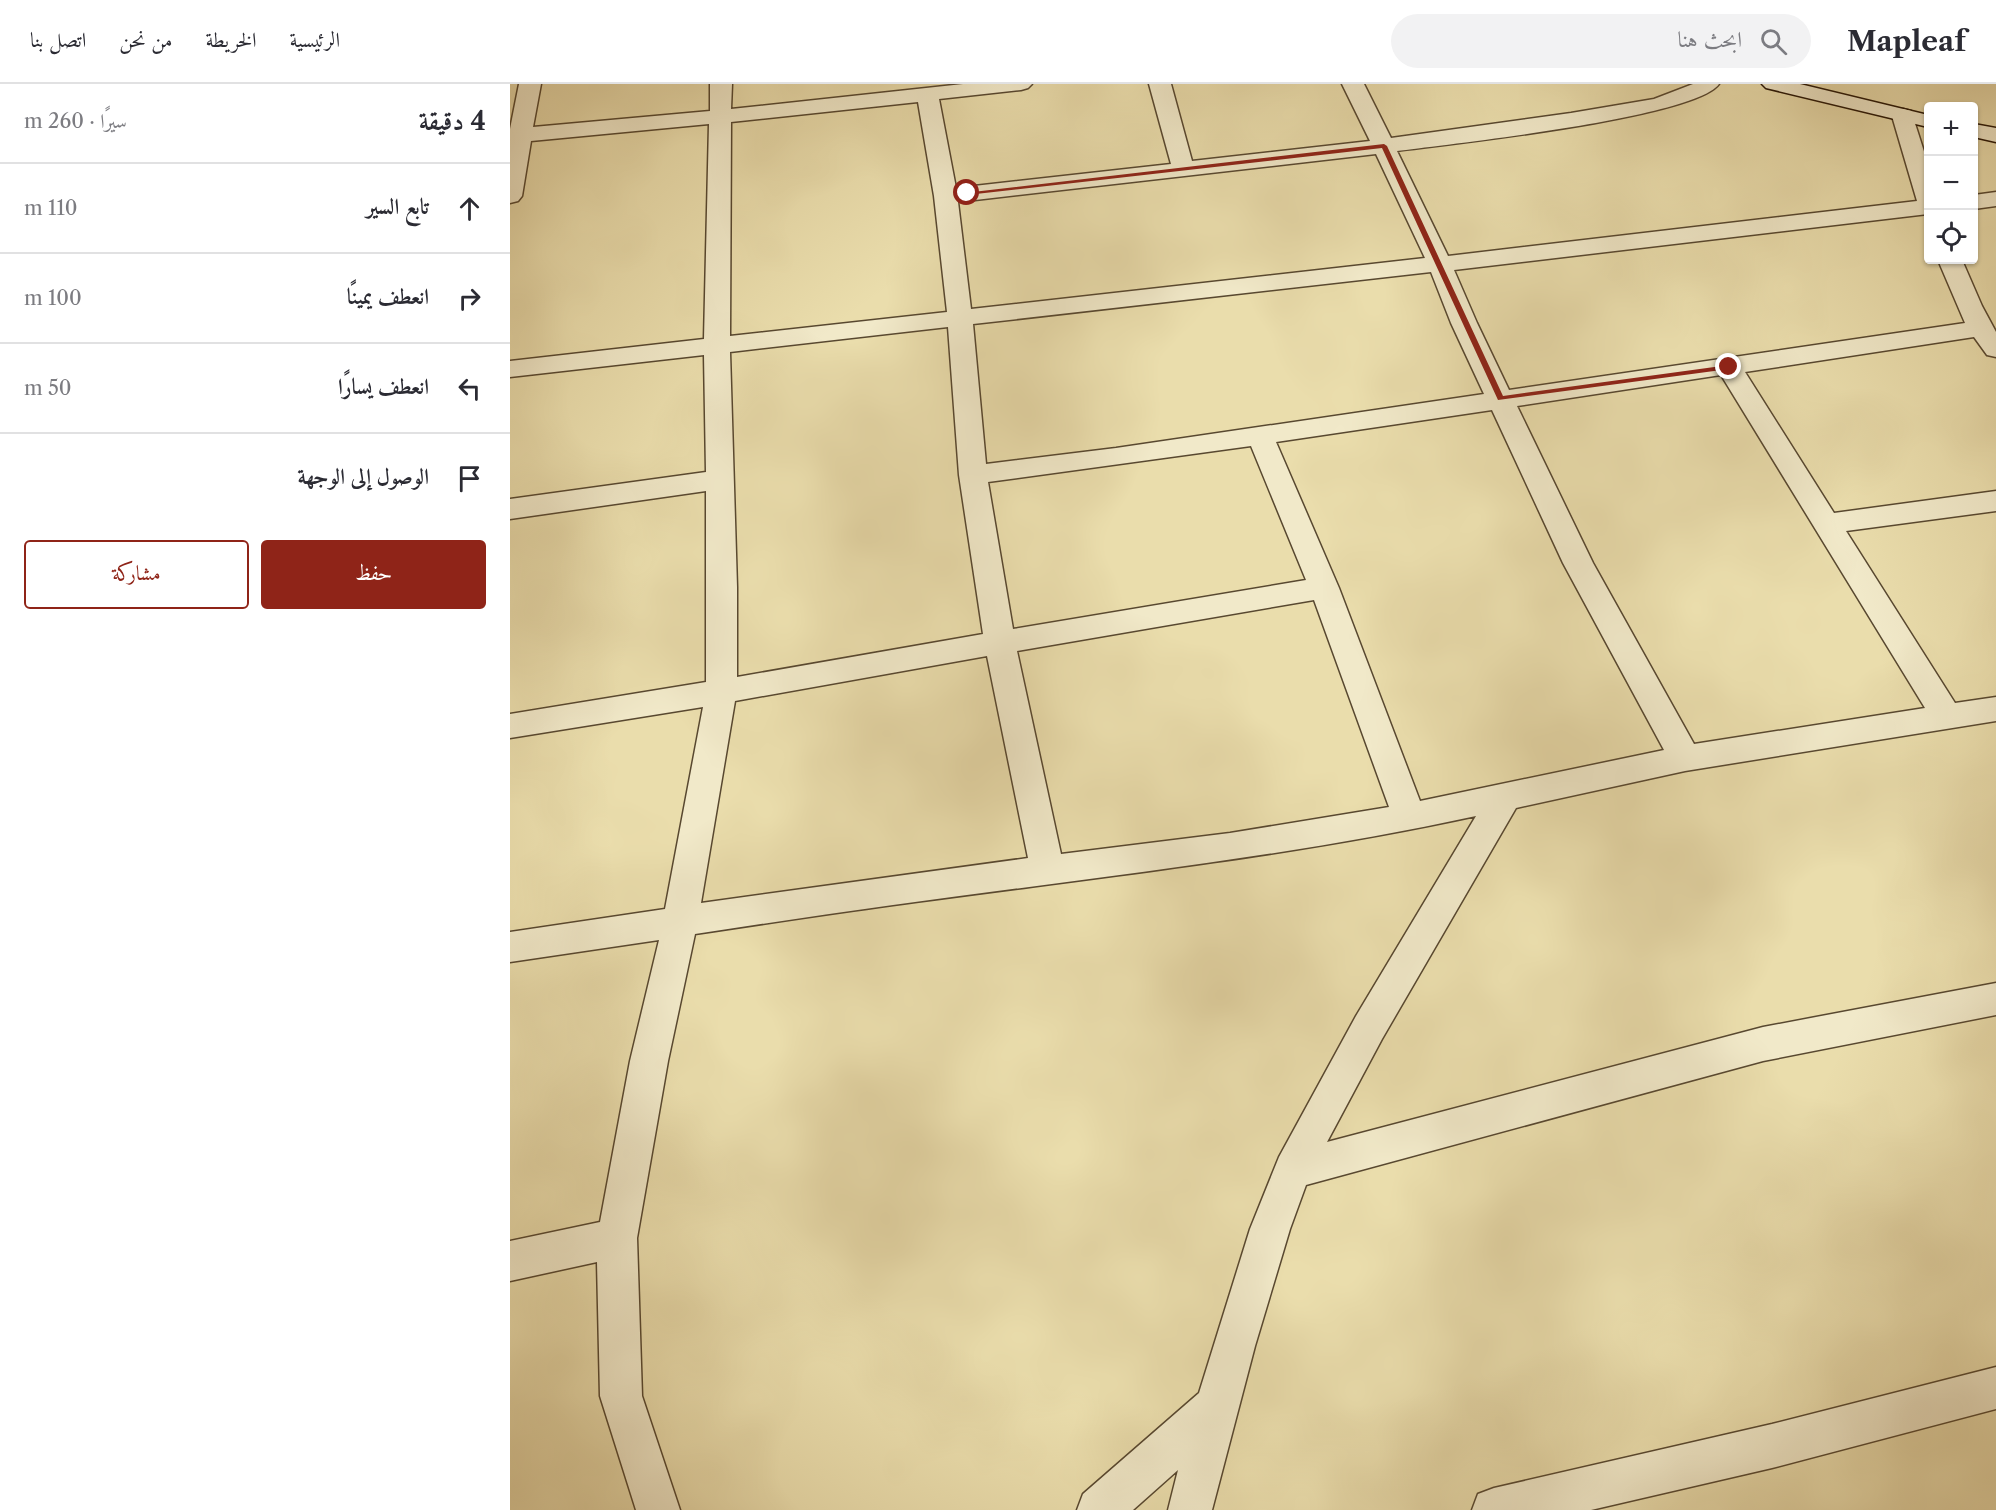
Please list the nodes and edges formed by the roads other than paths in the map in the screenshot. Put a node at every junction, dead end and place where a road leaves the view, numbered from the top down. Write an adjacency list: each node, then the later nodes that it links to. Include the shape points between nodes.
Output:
1 (530, 84): 13 (street)
2 (721, 84): 10 (street)
3 (1021, 84): 8 (street)
4 (1160, 84): 16 (street)
5 (1353, 84): 15 (street)
6 (1708, 84): 15 (street, via 1670,101 1618,112)
7 (1773, 84): 9 (street)
8 (928, 95): 10 (street); 19 (street)
9 (1903, 116): 11 (street); 17 (street)
10 (719, 117): 13 (street); 27 (street)
11 (1924, 120)
12 (1978, 131): 14 (street)
13 (516, 135): 18 (street)
14 (1996, 135)
15 (1384, 146): 16 (street); 23 (street)
16 (1183, 168): 19 (street)
17 (1924, 185)
18 (510, 196)
19 (946, 196): 25 (street)
20 (1996, 199): 21 (street)
21 (1978, 201)
22 (1924, 208): 23 (street)
23 (1440, 264): 25 (street); 30 (street)
24 (1952, 264): 26 (street)
25 (960, 318): 27 (street); 32 (street)
26 (1988, 339): 28 (street)
27 (717, 346): 29 (street); 33 (street)
28 (1729, 367): 30 (street); 36 (street)
29 (510, 369)
30 (1500, 398): 31 (street); 43 (street, via 1578,563)
31 (1260, 436): 32 (street); 37 (street)
32 (973, 475): 38 (street)
33 (719, 480): 35 (street); 39 (street)
34 (1996, 501): 36 (street)
35 (510, 509)
36 (1827, 524): 41 (street)
37 (1324, 588): 38 (street); 45 (street)
38 (1000, 644): 39 (street); 46 (street)
39 (721, 692): 42 (street); 47 (street)
40 (1996, 709): 41 (street)
41 (1946, 716): 43 (street)
42 (510, 726)
43 (1685, 759): 44 (street)
44 (1504, 798): 45 (street); 50 (street, via 1423,933)
45 (1409, 817): 46 (street, via 1230,847)
46 (1047, 871): 47 (street)
47 (681, 923): 48 (street); 51 (street, via 649,1061)
48 (510, 947)
49 (1996, 999): 50 (street, via 1763,1044)
50 (1293, 1170): 54 (street)
51 (617, 1238): 52 (street); 55 (street, via 621,1396)
52 (510, 1261)
53 (1996, 1389): 58 (street)
54 (1215, 1408): 56 (street); 57 (street)
55 (658, 1510)
56 (1099, 1510)
57 (1190, 1510)
58 (1494, 1510)

